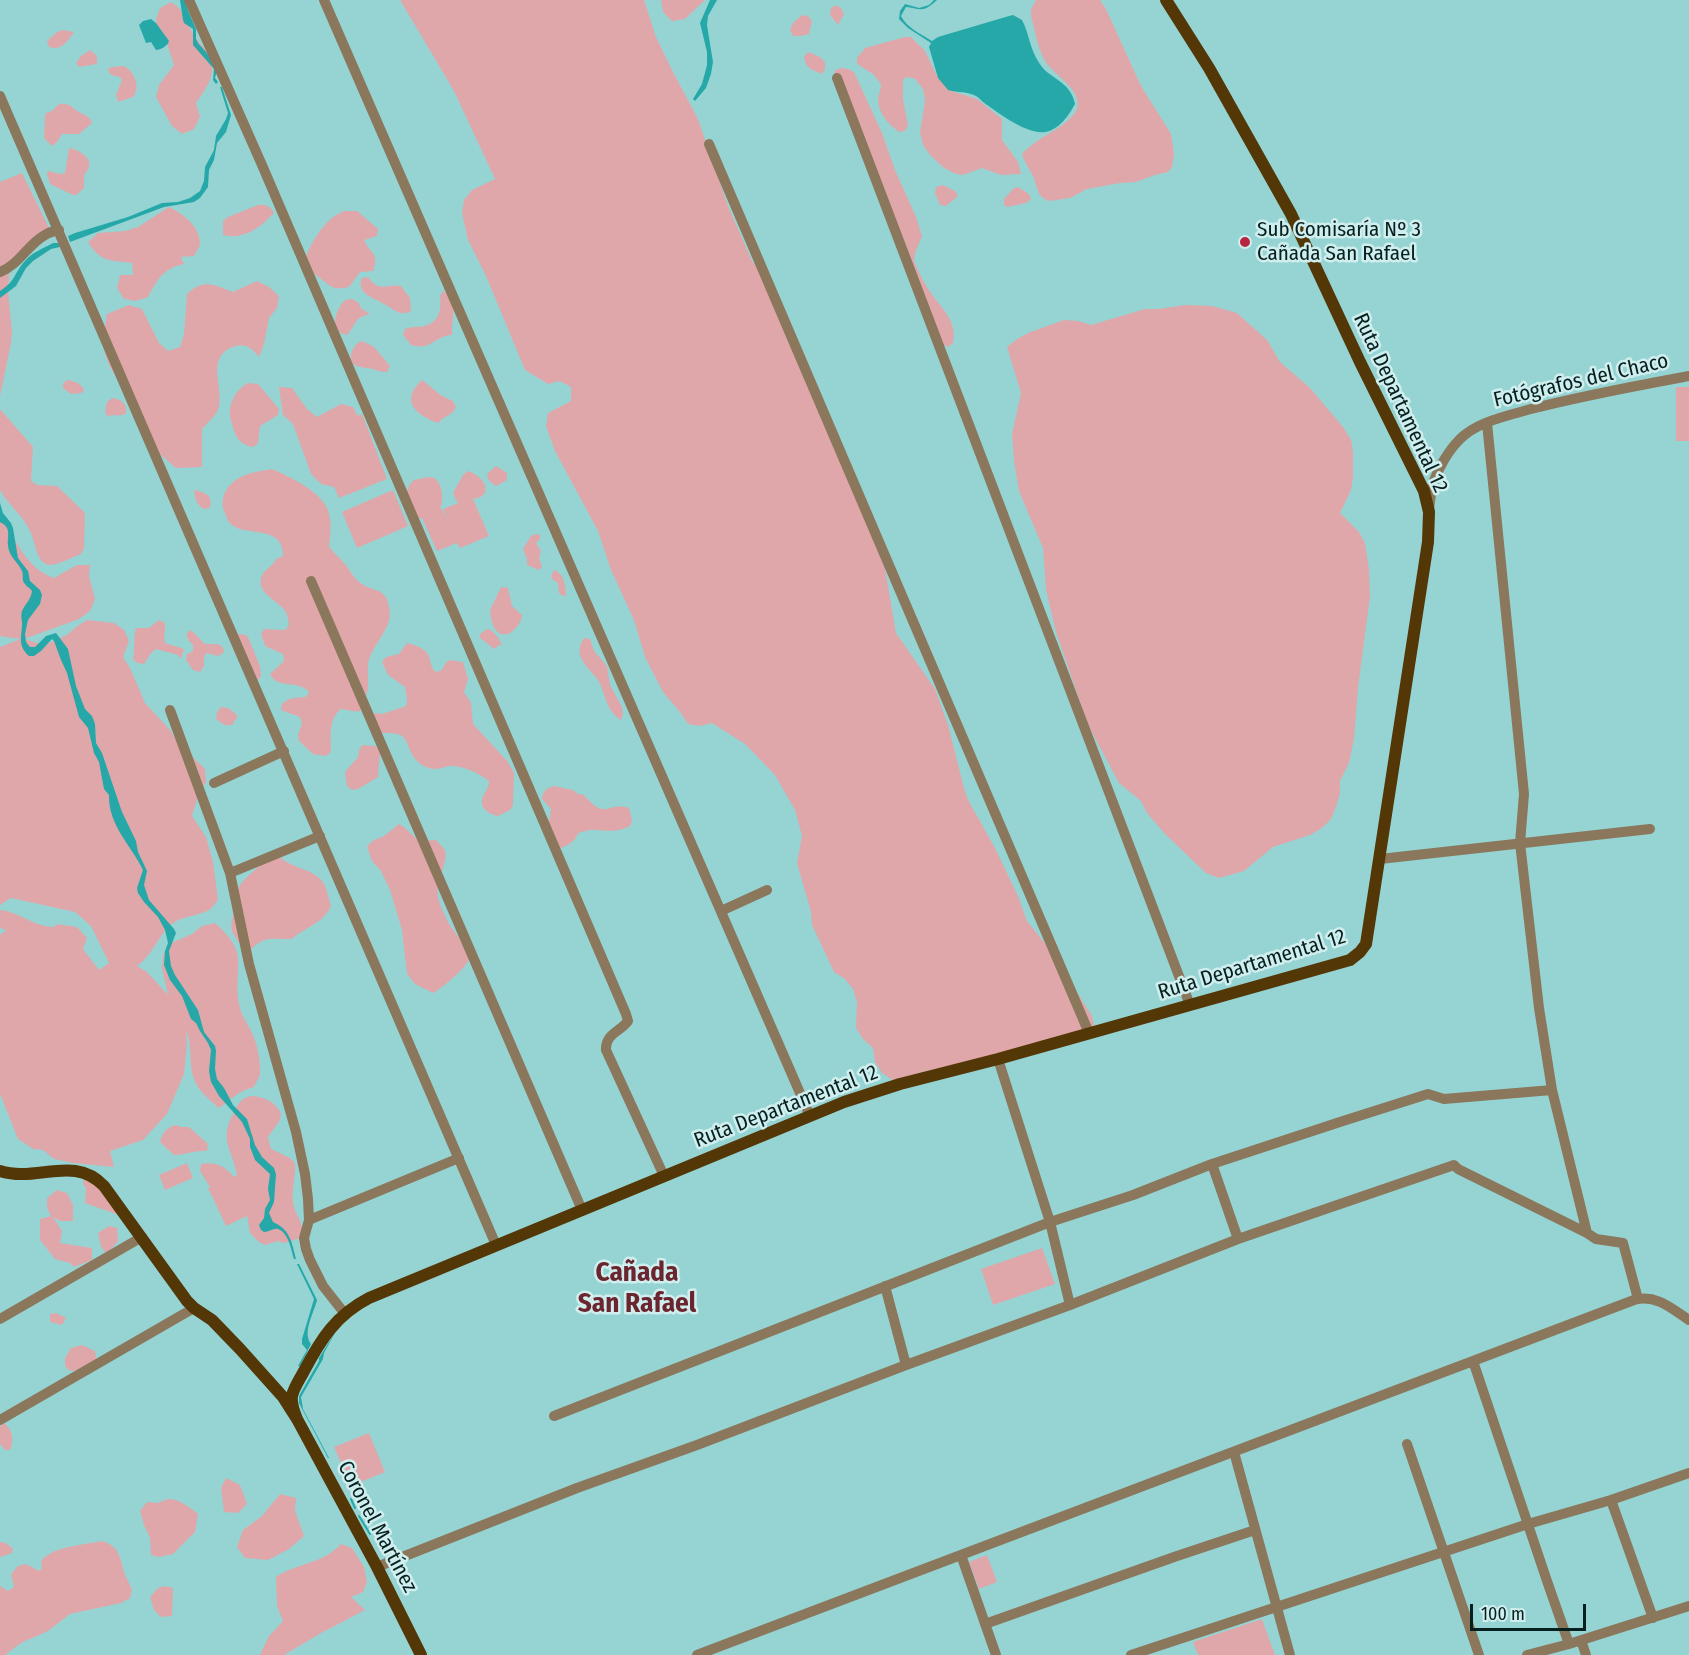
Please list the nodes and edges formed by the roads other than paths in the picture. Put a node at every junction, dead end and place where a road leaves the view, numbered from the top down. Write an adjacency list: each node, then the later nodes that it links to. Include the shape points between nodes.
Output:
1 (189, 0): 31 (street, via 626,1014 628,1021 608,1037 606,1050)
2 (324, 0): 22 (street)
3 (1166, 0): 11 (main road, Ruta Departamental 12, via 1291,214 1424,491)
4 (837, 78): 23 (street)
5 (0, 96): 7 (street)
6 (709, 144): 24 (street)
7 (58, 230): 8 (street, via 44,235 19,260); 14 (street)
8 (0, 272)
9 (1689, 376): 10 (street, Fotógrafos del Chaco, via 1559,402)
10 (1487, 423): 11 (street, Fotógrafos del Chaco, via 1470,431 1452,448 1433,486); 18 (street, via 1524,794)
11 (1429, 512): 19 (main road, Ruta Departamental 12)
12 (310, 581): 32 (street)
13 (170, 710): 20 (street)
14 (284, 751): 15 (street); 17 (street)
15 (214, 783)
16 (1650, 829): 18 (street)
17 (320, 836): 20 (street); 28 (street)
18 (1520, 843): 19 (street); 26 (street)
19 (1380, 859): 23 (main road, Ruta Departamental 12, via 1366,944 1350,960)
20 (230, 873): 33 (street, via 249,964 296,1132)
21 (767, 890): 22 (street)
22 (721, 911): 27 (street)
23 (1190, 1005): 24 (main road, Ruta Departamental 12)
24 (1089, 1033): 25 (main road, Ruta Departamental 12)
25 (998, 1059): 27 (main road, Ruta Departamental 12, via 900,1084); 34 (street)
26 (1552, 1090): 29 (street, via 1444,1099 1428,1094); 35 (street)
27 (810, 1116): 31 (main road, Ruta Departamental 12)
28 (459, 1158): 33 (street); 38 (street)
29 (1212, 1164): 34 (street); 37 (street)
30 (0, 1171): 36 (main road, Coronel Martínez, via 21,1174 75,1170 93,1176 114,1197)
31 (664, 1176): 32 (main road, Ruta Departamental 12)
32 (582, 1210): 38 (main road, Ruta Departamental 12)
33 (309, 1220): 43 (street, via 304,1238 310,1260 323,1286)
34 (1050, 1222): 39 (street); 41 (street)
35 (1587, 1233): 37 (street, via 1454,1165); 40 (street, via 1596,1239 1623,1243)
36 (142, 1237): 42 (main road, Coronel Martínez); 44 (street)
37 (1238, 1239): 41 (street)
38 (496, 1245): 43 (main road, Ruta Departamental 12, via 369,1298)
39 (885, 1286): 47 (street); 48 (street)
40 (1638, 1299): 45 (street, via 1661,1302); 46 (street)
41 (1070, 1305): 47 (street)
42 (194, 1308): 49 (main road, Coronel Martínez, via 212,1320 240,1349 283,1397); 50 (street)
43 (345, 1314): 49 (main road, Ruta Departamental 12, via 319,1344 292,1396)
44 (0, 1318)
45 (1689, 1320)
46 (1473, 1361): 52 (street); 55 (street)
47 (906, 1365): 59 (street)
48 (554, 1416)
49 (297, 1419): 59 (main road, Coronel Martínez)
50 (0, 1420)
51 (1407, 1444): 57 (street)
52 (1234, 1452): 56 (street); 58 (street)
53 (1689, 1473): 54 (street)
54 (1611, 1500): 55 (street); 62 (street)
55 (1528, 1524): 57 (street); 65 (street)
56 (1255, 1530): 61 (street); 63 (street)
57 (1443, 1552): 61 (street); 71 (street)
58 (961, 1555): 63 (street); 67 (street)
59 (377, 1567): 66 (main road, Coronel Martínez)
60 (1689, 1606): 62 (street)
61 (1277, 1607): 69 (street); 70 (street)
62 (1653, 1618): 64 (street)
63 (985, 1624): 68 (street)
64 (1581, 1640): 65 (street); 73 (street)
65 (1569, 1644): 72 (street)
66 (421, 1655)
67 (697, 1655)
68 (996, 1655)
69 (1131, 1655)
70 (1290, 1655)
71 (1479, 1655)
72 (1527, 1655)
73 (1586, 1655)

